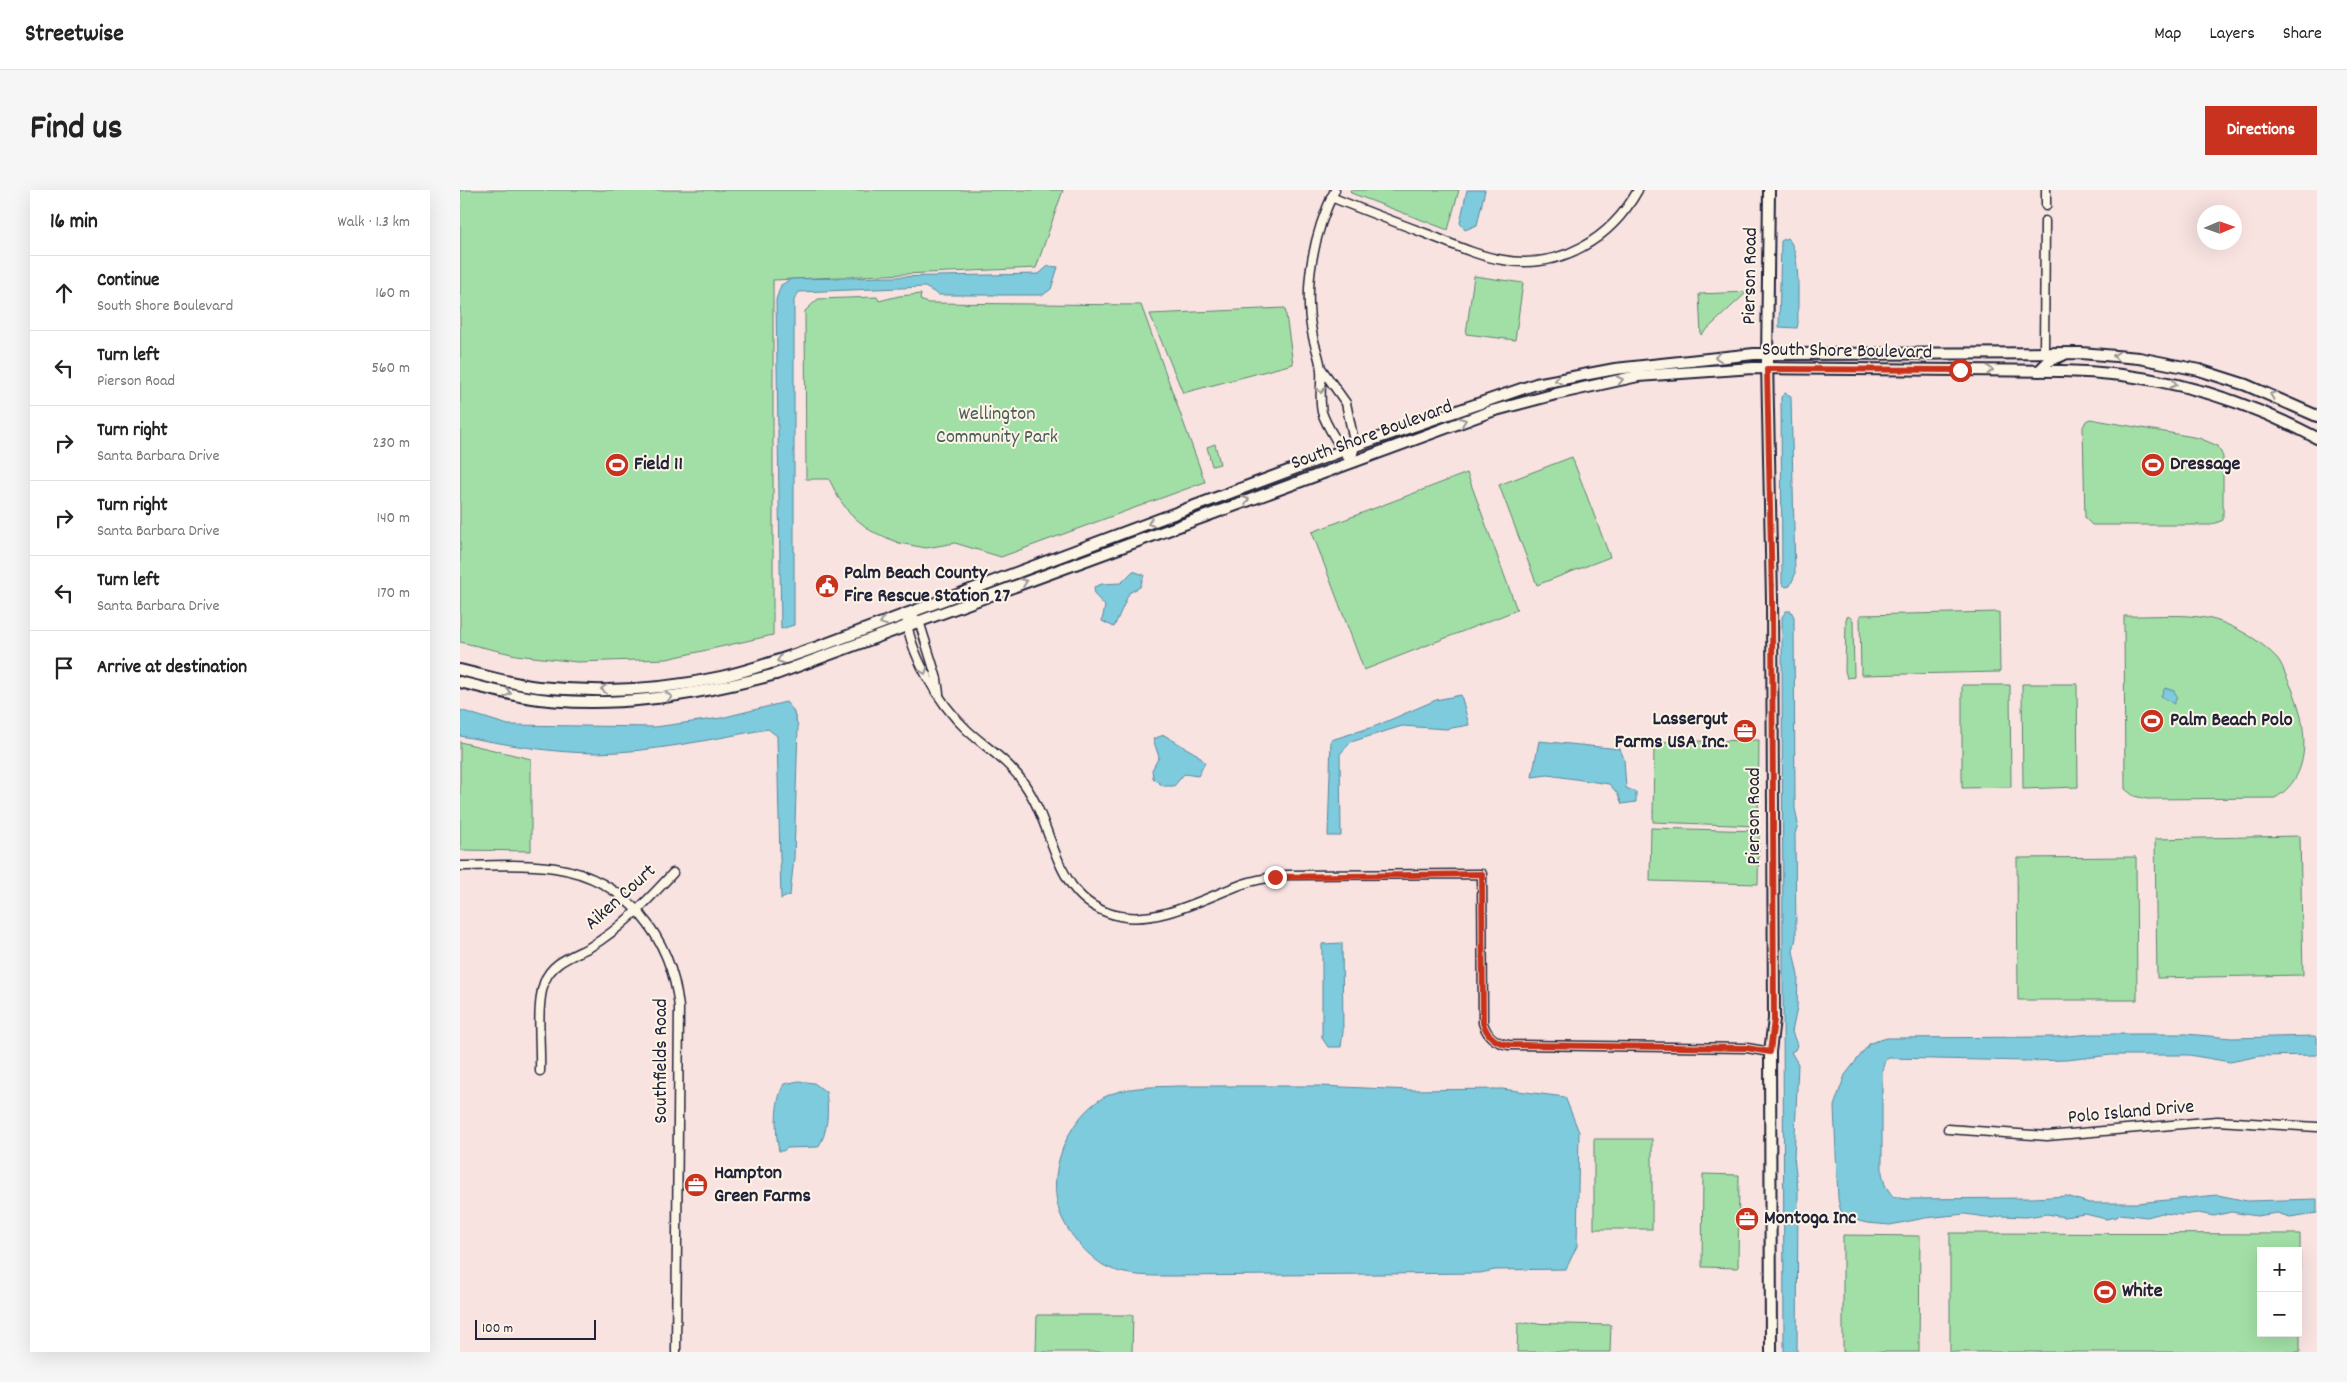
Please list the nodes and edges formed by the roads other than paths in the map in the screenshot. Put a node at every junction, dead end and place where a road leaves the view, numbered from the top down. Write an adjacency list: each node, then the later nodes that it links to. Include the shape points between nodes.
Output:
1 (1638, 190): 4 (street, via 1620,218 1584,247 1556,257 1522,262 1482,255)
2 (1769, 190): 9 (street, Pierson Road)
3 (2046, 190): 5 (street)
4 (1333, 194): 10 (street, via 1316,243 1309,291 1311,332)
5 (2046, 206)
6 (2045, 221): 7 (street)
7 (2044, 353): 8 (street, South Shore Boulevard); 9 (street, South Shore Boulevard); 12 (street, via 2040,360)
8 (2070, 353): 13 (street, via 2049,361); 14 (street, South Shore Boulevard, one-way to 8, via 2246,385 2199,370 2139,358)
9 (1767, 354): 11 (street, Pierson Road); 16 (street, South Shore Boulevard, one-way to 16, via 1614,369 1536,384)
10 (1321, 368): 16 (street, via 1346,403); 17 (street, one-way to 17, via 1322,412)
11 (1767, 369): 12 (street, South Shore Boulevard, one-way to 12); 18 (street, South Shore Boulevard, one-way to 11, via 1492,411 1556,394 1638,376); 28 (street, Pierson Road, via 1772,599 1774,1020)
12 (2019, 370): 13 (street, South Shore Boulevard)
13 (2039, 370): 15 (street, South Shore Boulevard, one-way to 15, via 2107,373 2190,388 2259,411)
14 (2317, 416)
15 (2317, 438)
16 (1355, 446): 17 (street, South Shore Boulevard); 18 (street)
17 (1342, 451): 18 (street); 19 (street, South Shore Boulevard, one-way to 19)
18 (1351, 461): 20 (street, South Shore Boulevard, one-way to 18)
19 (906, 613): 20 (street); 21 (street); 22 (street, South Shore Boulevard, one-way to 22, via 771,664 686,683 609,690 538,686)
20 (918, 621): 21 (street, South Shore Boulevard); 24 (street, via 938,679)
21 (907, 625): 23 (street, South Shore Boulevard, one-way to 21, via 521,696 569,700 625,701 675,696 776,674); 24 (street, one-way to 24, via 929,682)
22 (460, 670)
23 (460, 682)
24 (939, 694): 28 (street, via 960,722 1010,765 1025,784 1039,810 1064,875 1081,896 1107,912 1132,918 1150,917 1256,880 1287,875 1482,874 1483,1023 1488,1034 1498,1042 1509,1045 1747,1048)
25 (460, 866): 27 (street, Southfields Road, via 540,866 574,872 608,888)
26 (673, 873): 27 (street, Aiken Court)
27 (637, 910): 29 (street, Aiken Court, via 604,938 550,970 541,997); 32 (street, Southfields Road, via 669,958 679,1007)
28 (1770, 1052): 33 (street, Pierson Road)
29 (540, 1071)
30 (2317, 1127): 31 (street, Polo Island Drive, via 2217,1121 2047,1136)
31 (1948, 1129)
32 (676, 1352)
33 (1770, 1352)

